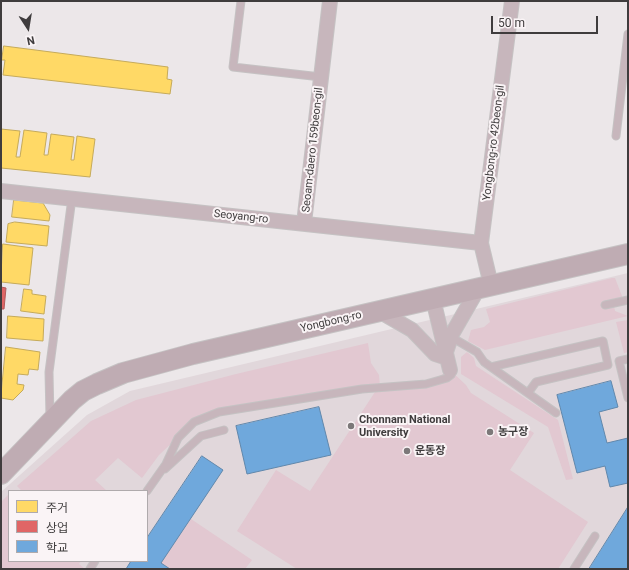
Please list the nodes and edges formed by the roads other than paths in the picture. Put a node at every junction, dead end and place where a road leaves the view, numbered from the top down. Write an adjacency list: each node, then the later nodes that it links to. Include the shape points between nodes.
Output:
1 (241, 1): 5 (lane, Seoam-daero 159beon-gil, via 233,67)
2 (330, 1): 5 (street, Seoam-daero 159beon-gil)
3 (512, 1): 10 (street, Yongbong-ro 42beon-gil)
4 (628, 34): 6 (lane)
5 (321, 77): 9 (street, Seoam-daero 159beon-gil)
6 (616, 136)
7 (1, 191): 8 (street, Seoyang-ro)
8 (72, 198): 9 (street, Seoyang-ro); 24 (lane, via 50,372)
9 (304, 223): 10 (street, Seoyang-ro)
10 (481, 243): 12 (street, Yongbong-ro 42beon-gil)
11 (628, 254): 12 (main road, Yongbong-ro)
12 (485, 286): 13 (main road, Yongbong-ro); 17 (street)
13 (433, 299): 16 (main road, Yongbong-ro); 19 (street)
14 (628, 300): 15 (lane)
15 (605, 305)
16 (379, 311): 19 (street, via 412,330 435,354); 24 (main road, Yongbong-ro, via 193,354 123,374 83,391)
17 (451, 337): 19 (street); 20 (lane, via 477,352)
18 (628, 359): 22 (lane, via 619,361)
19 (448, 360): 26 (lane, via 451,375 426,384 362,389 219,412 194,422 178,438)
20 (491, 367): 21 (lane); 21 (lane, via 603,341 608,365 536,382)
21 (528, 393): 23 (lane)
22 (628, 398)
23 (556, 412)
24 (50, 424): 27 (main road, Yongbong-ro)
25 (224, 430): 26 (lane, via 201,436)
26 (161, 471): 28 (lane)
27 (1, 474)
28 (148, 490)
29 (595, 536): 30 (lane)
30 (574, 569)

